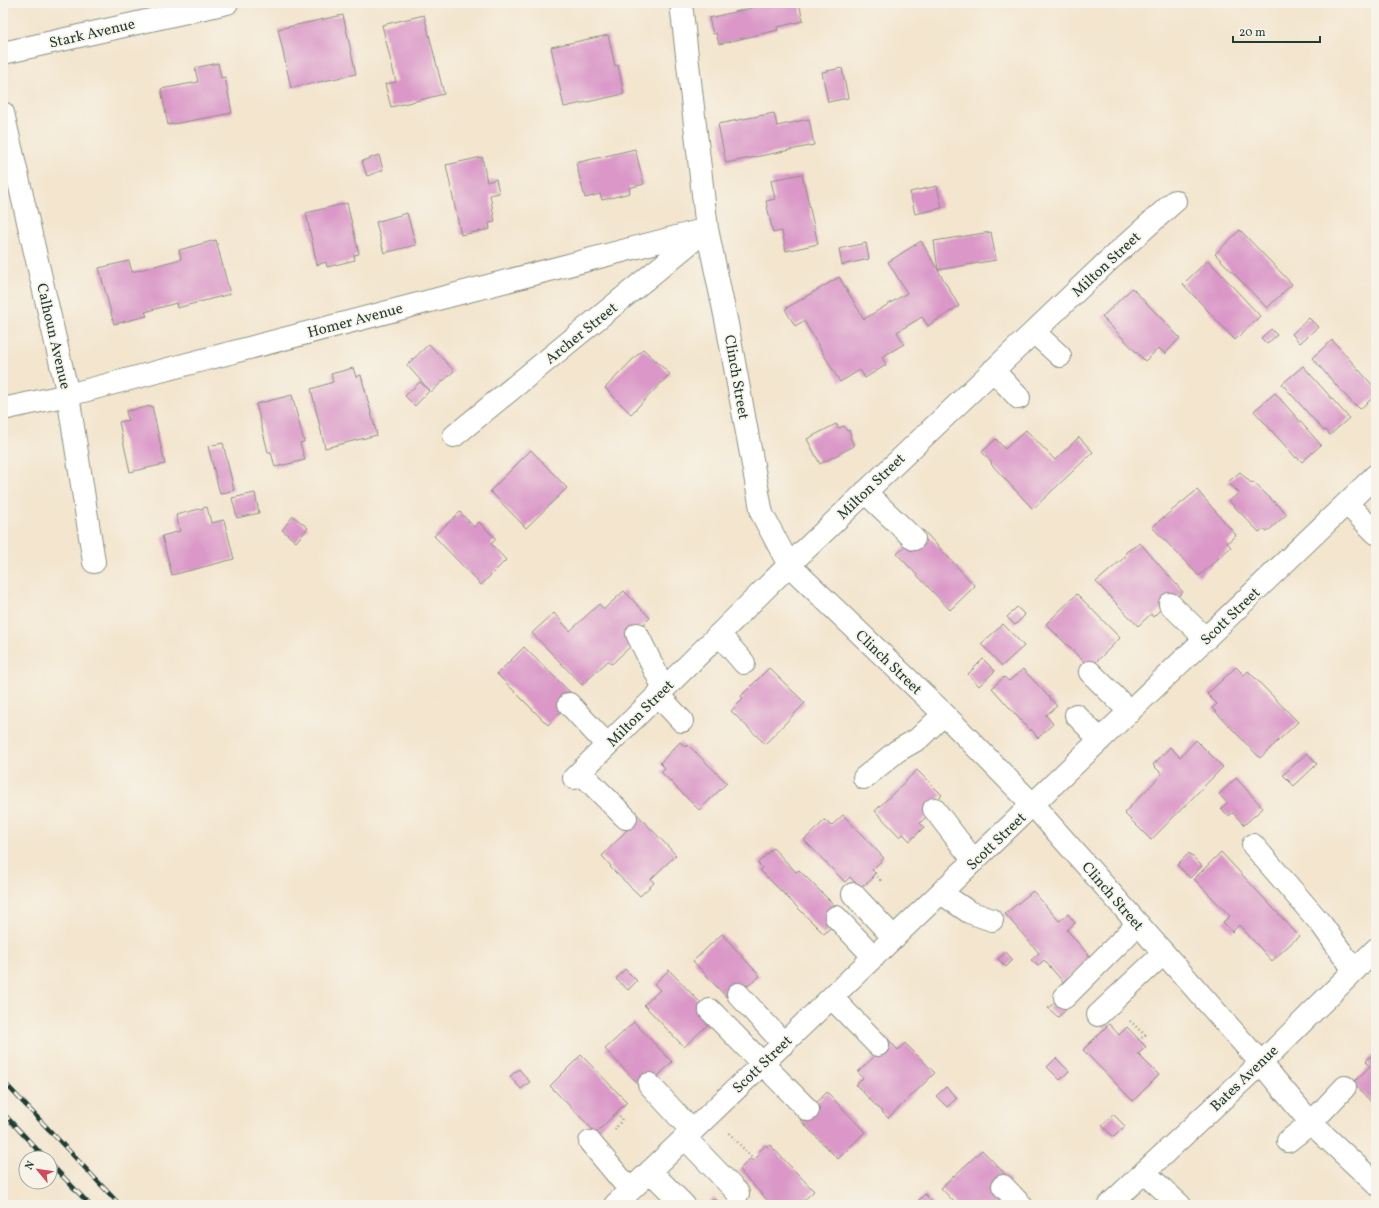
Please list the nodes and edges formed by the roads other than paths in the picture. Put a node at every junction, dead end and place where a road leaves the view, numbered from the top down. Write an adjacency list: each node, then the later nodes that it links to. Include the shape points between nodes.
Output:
1 (227, 3): 3 (street, Stark Avenue)
2 (681, 3): 6 (street, Clinch Street)
3 (3, 53)
4 (3, 113): 10 (street, Calhoun Avenue)
5 (1175, 201): 7 (street, Milton Street)
6 (707, 229): 10 (street, Homer Avenue); 13 (street, Archer Street); 20 (street, Clinch Street, via 762,514)
7 (1034, 332): 8 (street); 9 (street, Milton Street)
8 (1060, 356)
9 (993, 370): 11 (street); 15 (street, Milton Street)
10 (68, 395): 12 (street, Homer Avenue); 19 (street, Calhoun Avenue)
11 (1019, 398)
12 (3, 409)
13 (454, 436)
14 (1376, 475): 16 (street, Scott Street)
15 (865, 492): 18 (street); 20 (street, Milton Street)
16 (1347, 504): 17 (street); 24 (street, Scott Street)
17 (1376, 533)
18 (914, 539)
19 (94, 562)
20 (789, 565): 23 (street, Milton Street); 30 (street, Clinch Street)
21 (1170, 604): 24 (street)
22 (637, 634): 27 (street)
23 (719, 634): 25 (street); 27 (street, Milton Street)
24 (1206, 639): 29 (street, Scott Street)
25 (744, 663)
26 (1090, 672): 29 (street)
27 (661, 692): 32 (street); 34 (street, Milton Street)
28 (569, 704): 34 (street)
29 (1130, 712): 33 (street, Scott Street)
30 (944, 714): 35 (street, via 918,740 897,751); 36 (street, Clinch Street)
31 (1076, 715): 33 (street)
32 (682, 721)
33 (1100, 740): 36 (street, Scott Street)
34 (607, 745): 38 (street, Milton Street, via 577,775)
35 (864, 778)
36 (1033, 805): 40 (street, Scott Street); 45 (street, Clinch Street)
37 (934, 809): 40 (street)
38 (626, 818)
39 (1253, 846): 50 (street, via 1322,925)
40 (974, 861): 41 (street, Scott Street)
41 (941, 893): 44 (street, via 969,912); 46 (street, Scott Street)
42 (853, 894): 46 (street)
43 (836, 917): 49 (street)
44 (992, 920)
45 (1138, 924): 48 (street, Clinch Street); 52 (street)
46 (894, 938): 49 (street, Scott Street)
47 (1376, 949): 50 (street, Bates Avenue)
48 (1164, 953): 55 (street); 58 (street, Clinch Street)
49 (874, 957): 53 (street, Scott Street)
50 (1354, 970): 58 (street, Bates Avenue)
51 (738, 994): 56 (street)
52 (1065, 997)
53 (832, 998): 56 (street, Scott Street); 57 (street)
54 (710, 1010): 59 (street)
55 (1098, 1016)
56 (784, 1044): 59 (street, Scott Street)
57 (878, 1045)
58 (1261, 1063): 63 (street, Clinch Street); 68 (street, Bates Avenue)
59 (762, 1064): 62 (street); 64 (street, Scott Street)
60 (649, 1084): 64 (street)
61 (1346, 1087): 63 (street)
62 (808, 1110)
63 (1311, 1123): 65 (street); 69 (street, Clinch Street)
64 (689, 1135): 67 (street, Scott Street); 71 (street)
65 (1288, 1141)
66 (590, 1142): 72 (street)
67 (650, 1171): 72 (street, Scott Street); 73 (street)
68 (1144, 1172): 75 (street, Bates Avenue); 76 (street)
69 (1376, 1184)
70 (1003, 1186): 74 (street)
71 (738, 1194)
72 (623, 1198)
73 (684, 1205)
74 (1021, 1205)
75 (1109, 1205)
76 (1180, 1205)

